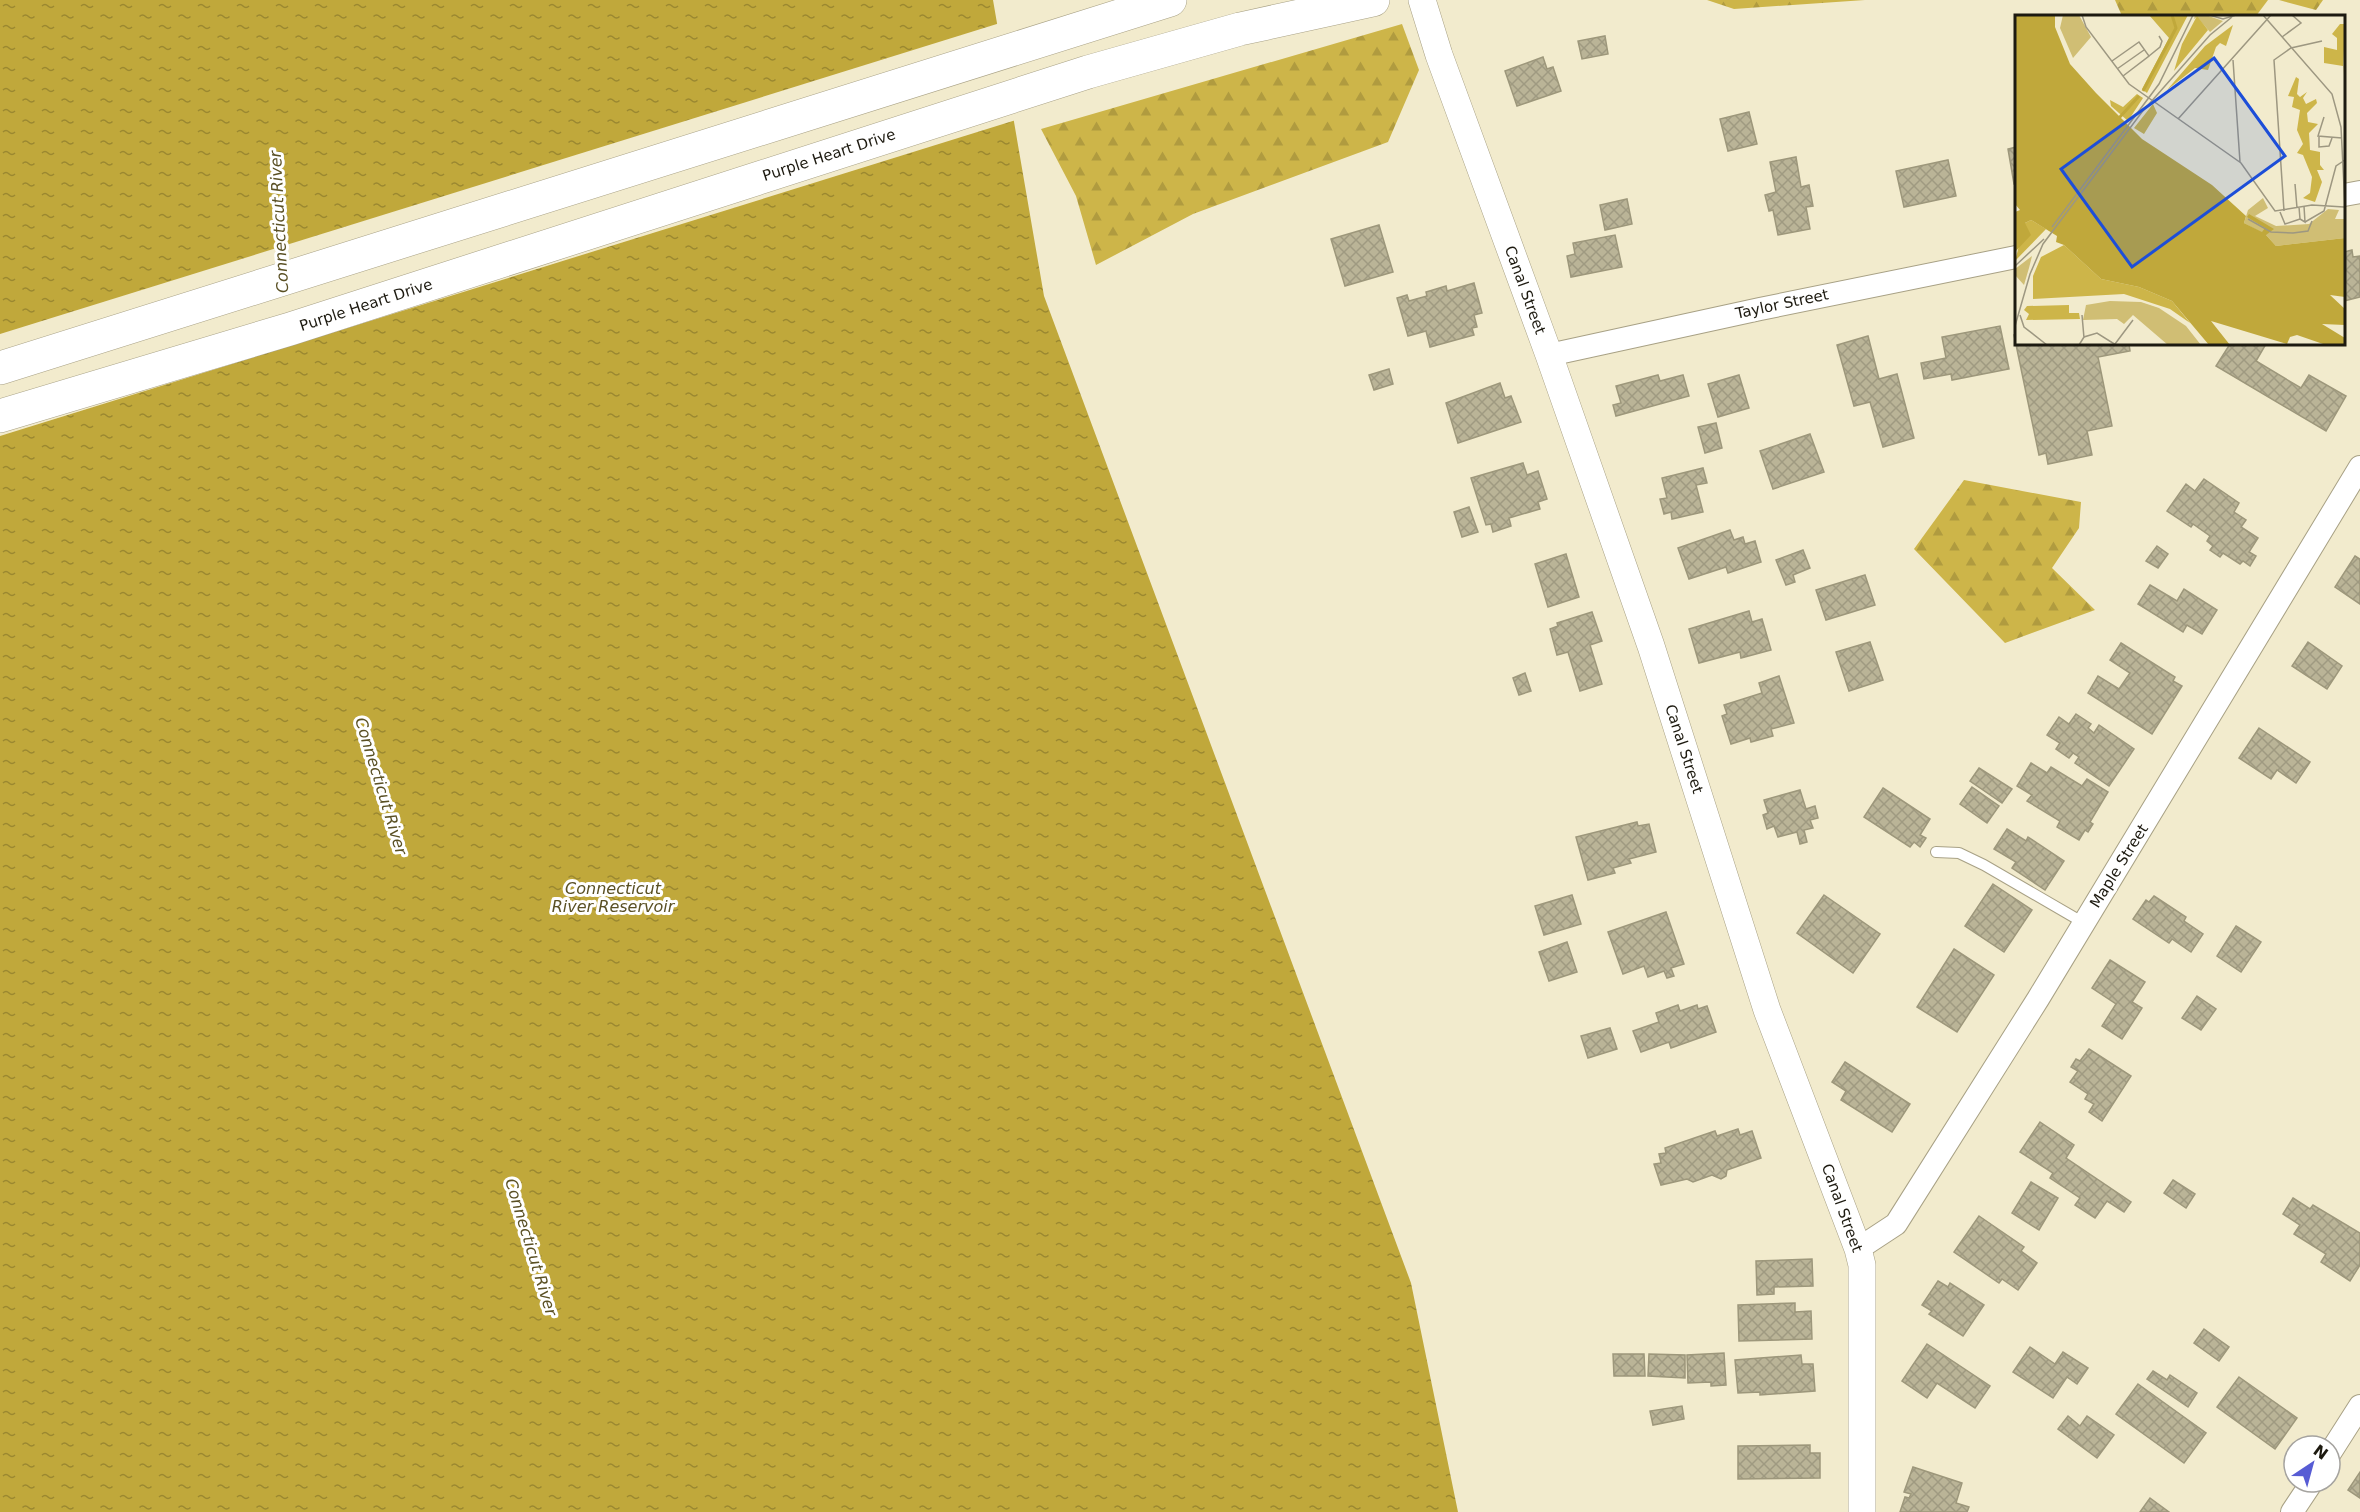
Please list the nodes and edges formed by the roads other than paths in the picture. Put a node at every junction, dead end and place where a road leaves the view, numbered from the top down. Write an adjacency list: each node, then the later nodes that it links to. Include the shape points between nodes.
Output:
1 (1170, 0): 8 (main road)
2 (1422, 0): 7 (street, Canal Street)
3 (1360, 4): 9 (main road, Purple Heart Drive, via 1240,29 1088,72 290,329)
4 (2360, 192): 5 (street)
5 (2345, 195)
6 (2015, 257): 7 (street, Taylor Street)
7 (1549, 355): 13 (street, Canal Street, via 1651,646 1767,1010)
8 (0, 368)
9 (0, 416)
10 (2360, 467): 12 (street, Maple Street)
11 (1936, 852): 12 (lane, via 1959,853)
12 (2084, 923): 13 (street, Maple Street, via 1896,1224)
13 (1858, 1249): 17 (street, Canal Street, via 1862,1264)
14 (2360, 1406): 15 (street)
15 (2342, 1434)
16 (2304, 1494): 18 (street)
17 (1862, 1512)
18 (2292, 1512)

